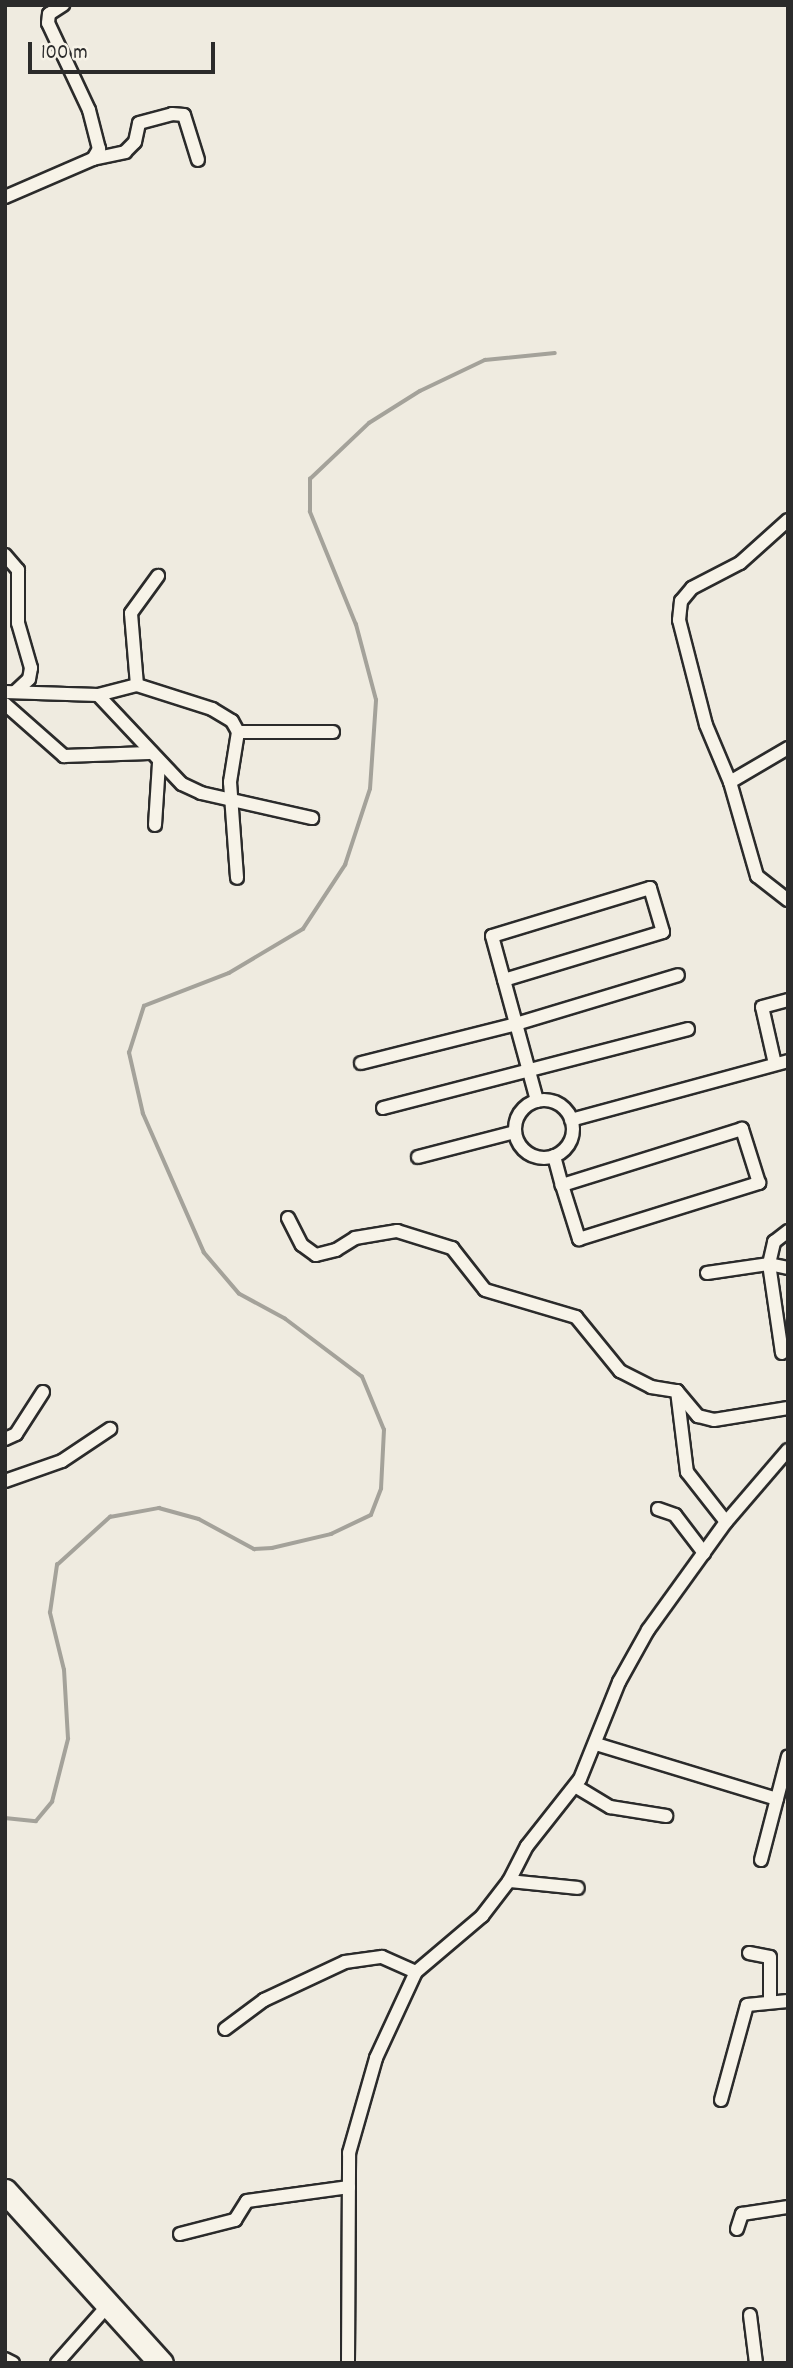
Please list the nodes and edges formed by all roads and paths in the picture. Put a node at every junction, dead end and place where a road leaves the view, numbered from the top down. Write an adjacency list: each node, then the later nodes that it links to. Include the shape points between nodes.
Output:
1 (41, 5): 3 (street)
2 (63, 5): 3 (street)
3 (47, 18): 4 (street, via 99,137)
4 (93, 159): 5 (street, via 125,152 135,142 139,122 173,114 184,116); 6 (street)
5 (198, 160)
6 (5, 197)
7 (788, 520): 18 (street, via 740,563 692,588 681,601 679,620 687,659 706,725)
8 (5, 555): 11 (street, via 18,569 18,623 31,668 29,679)
9 (158, 576): 10 (street, via 131,613)
10 (137, 685): 12 (street); 14 (street, via 212,709 232,721)
11 (10, 692): 12 (street)
12 (98, 695): 17 (street)
13 (5, 704): 17 (street, via 64,756)
14 (238, 732): 15 (street); 19 (street)
15 (333, 732)
16 (788, 748): 18 (street)
17 (154, 758): 19 (street, via 182,784); 21 (street)
18 (730, 782): 23 (street, via 757,876)
19 (230, 800): 20 (street); 22 (street)
20 (312, 818)
21 (155, 825)
22 (237, 878)
23 (788, 900)
24 (678, 975): 27 (street)
25 (504, 980): 25 (street, via 492,936 650,888 663,932); 27 (street)
26 (788, 1000): 29 (street, via 762,1007)
27 (516, 1024): 30 (street); 31 (street)
28 (688, 1029): 31 (street)
29 (782, 1062): 34 (street)
30 (361, 1063)
31 (529, 1072): 32 (street); 33 (street)
32 (537, 1101): 34 (street, via 559,1104); 35 (street, via 519,1114)
33 (383, 1108)
34 (571, 1120): 36 (street, via 569,1144)
35 (515, 1132): 36 (street, via 528,1154); 37 (street)
36 (554, 1156): 38 (street)
37 (418, 1157)
38 (562, 1185): 38 (street, via 579,1239 759,1183 742,1129)
39 (288, 1218): 45 (street, via 302,1245 316,1255 355,1238 397,1231 452,1248 485,1290 568,1313 586,1327 620,1371 651,1387)
40 (788, 1231): 41 (street, via 774,1242)
41 (769, 1264): 42 (street); 43 (street); 44 (street)
42 (788, 1268)
43 (707, 1273)
44 (782, 1353)
45 (677, 1391): 47 (street, via 707,1420); 53 (street, via 687,1472)
46 (43, 1392): 49 (street, via 16,1434)
47 (788, 1408)
48 (110, 1429): 51 (street, via 62,1461)
49 (5, 1439)
50 (788, 1450): 53 (street)
51 (5, 1481)
52 (658, 1509): 54 (street, via 675,1515)
53 (726, 1522): 54 (street)
54 (704, 1553): 55 (street, via 630,1662)
55 (596, 1744): 57 (street); 58 (street)
56 (788, 1756): 58 (street)
57 (575, 1786): 59 (street, via 610,1807); 61 (street, via 527,1846)
58 (777, 1799): 60 (street)
59 (666, 1816)
60 (761, 1860)
61 (509, 1881): 62 (street); 64 (street, via 482,1916)
62 (578, 1888)
63 (749, 1953): 65 (street, via 770,1957)
64 (416, 1972): 67 (street, via 382,1957 345,1962 264,2000); 69 (street, via 376,2058 349,2153)
65 (770, 2000): 66 (street); 68 (street, via 747,2005)
66 (788, 2001)
67 (226, 2029)
68 (721, 2100)
69 (349, 2187): 73 (street, via 247,2201 235,2220); 80 (street)
70 (5, 2191): 74 (highway)
71 (788, 2207): 72 (street, via 743,2214)
72 (737, 2229)
73 (180, 2234)
74 (110, 2303): 78 (street); 79 (highway)
75 (750, 2315): 81 (street)
76 (5, 2359): 77 (street)
77 (13, 2363)
78 (57, 2363)
79 (161, 2363)
80 (348, 2363)
81 (756, 2363)

